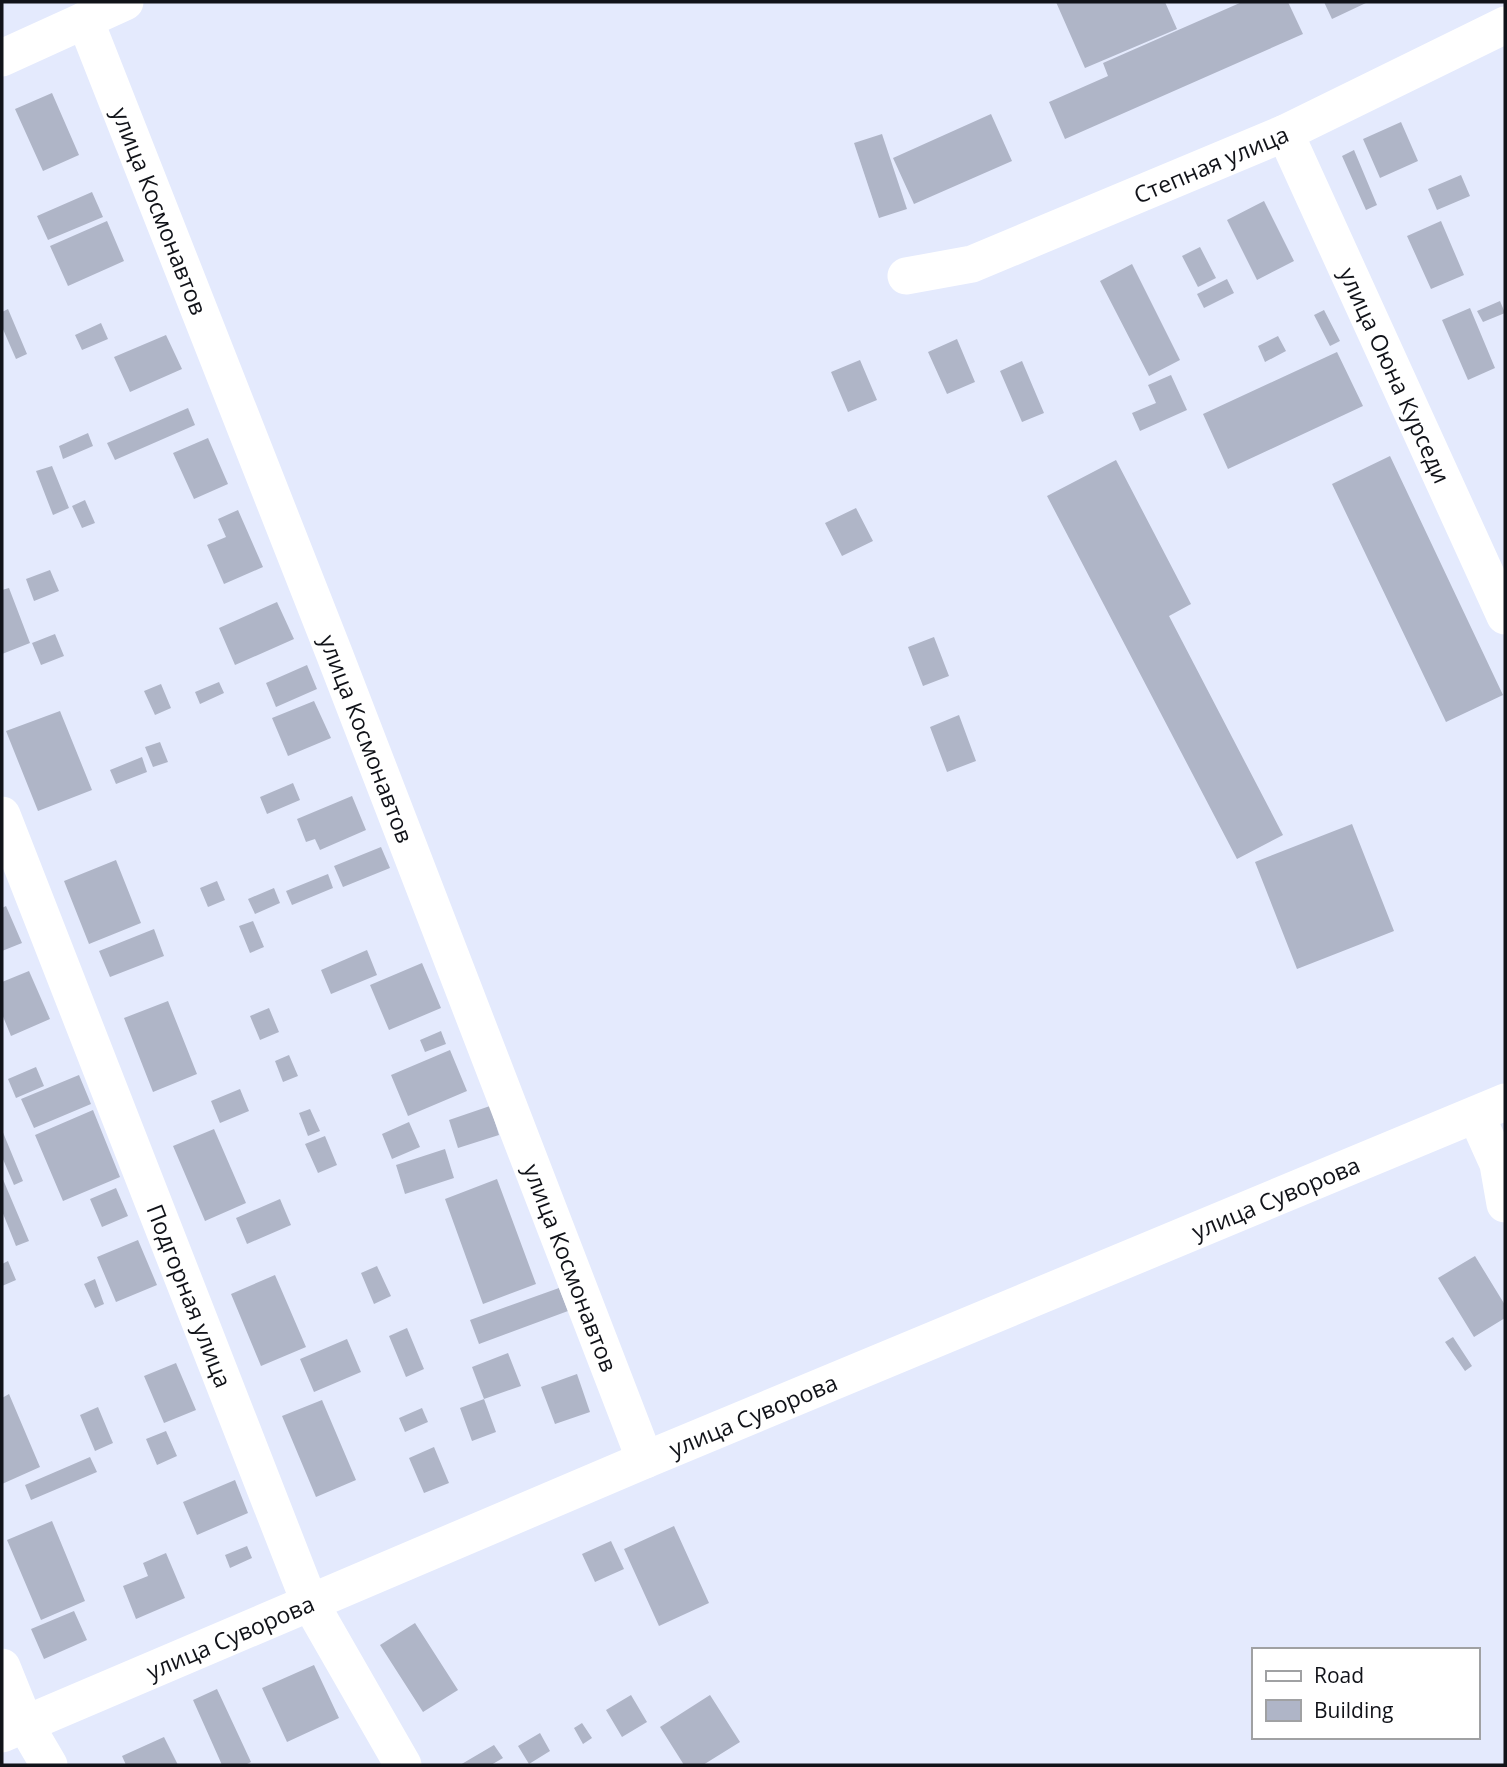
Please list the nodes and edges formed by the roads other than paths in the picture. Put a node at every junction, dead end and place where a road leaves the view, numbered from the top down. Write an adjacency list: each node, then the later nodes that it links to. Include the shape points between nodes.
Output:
1 (125, 2): 2 (street)
2 (85, 20): 4 (street); 11 (street, улица Космонавтов)
3 (1505, 25): 5 (street, Степная улица)
4 (2, 58)
5 (1285, 133): 6 (street, Степная улица, via 972,264); 7 (street, улица Оюна Курседи)
6 (906, 276)
7 (1505, 616)
8 (2, 815): 12 (street, Подгорная улица)
9 (1490, 1108): 10 (street); 11 (street, улица Суворова)
10 (1505, 1203)
11 (645, 1460): 12 (street, улица Суворова)
12 (309, 1601): 14 (street, улица Суворова); 16 (street, Подгорная улица)
13 (2, 1667): 14 (street)
14 (13, 1729): 15 (street)
15 (49, 1765)
16 (404, 1765)

